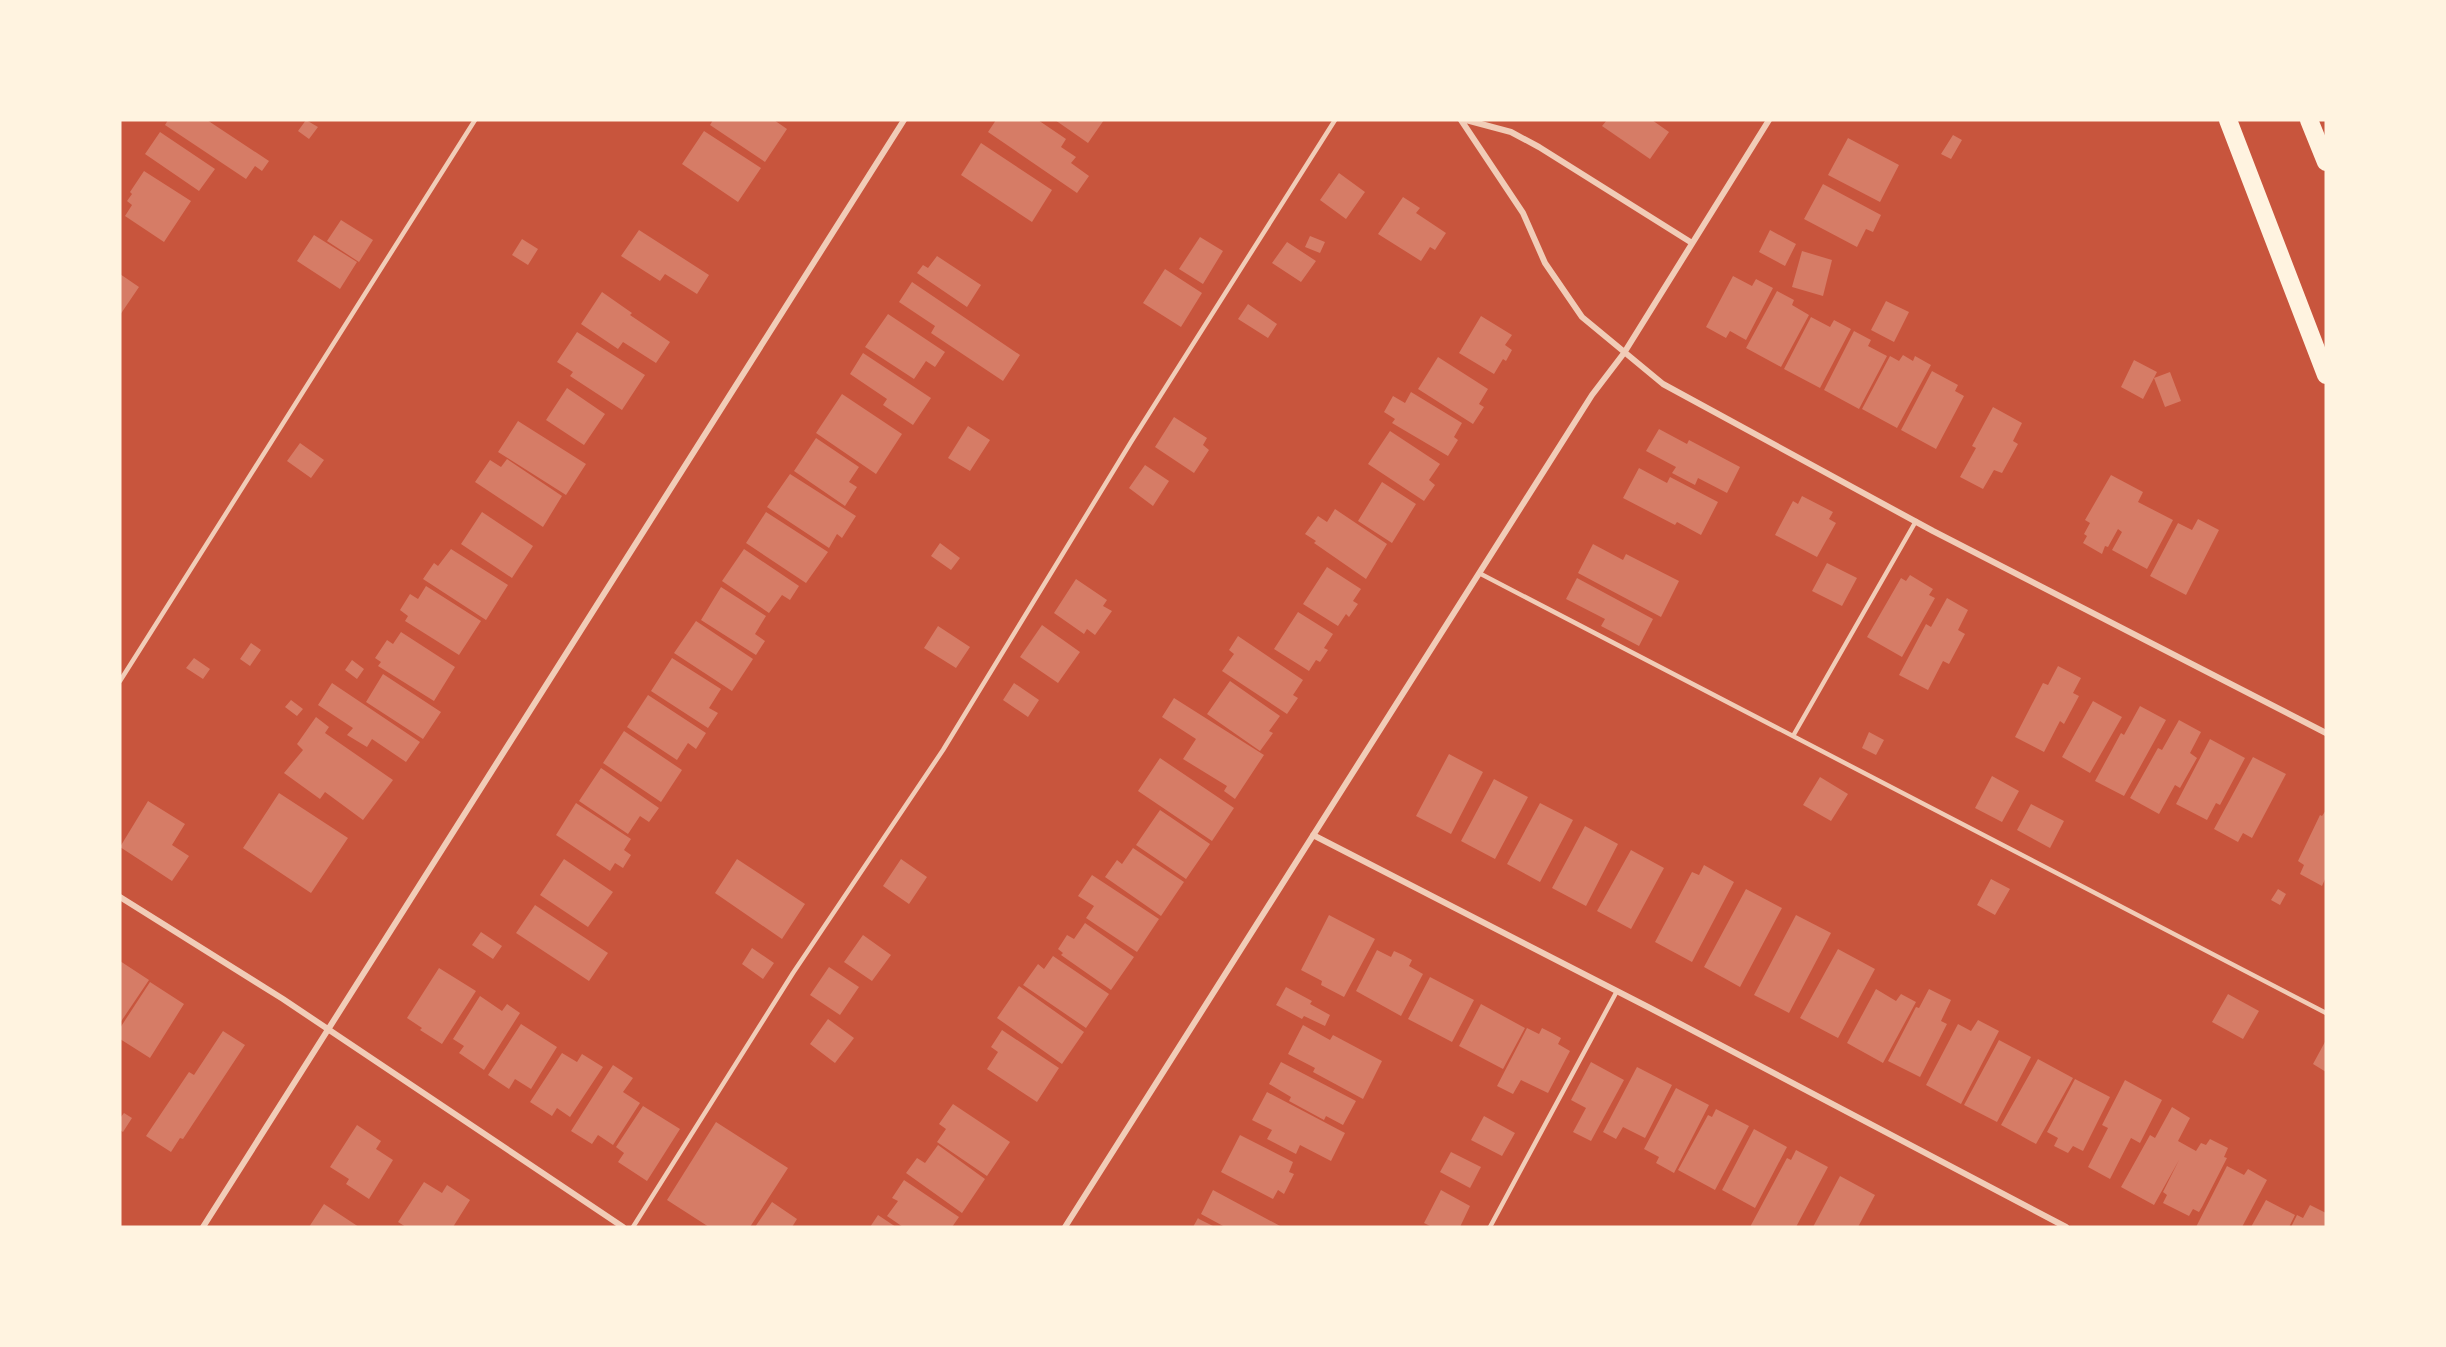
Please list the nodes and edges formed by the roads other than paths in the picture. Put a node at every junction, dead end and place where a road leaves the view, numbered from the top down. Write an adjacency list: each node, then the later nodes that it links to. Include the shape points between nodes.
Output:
1 (475, 120): 15 (lane)
2 (904, 120): 22 (street)
3 (1335, 120): 25 (lane, via 1131,442 943,750 793,973)
4 (1461, 120): 11 (street, via 1523,213 1545,263 1582,318)
5 (1466, 120): 10 (street, via 1511,132 1539,147)
6 (1768, 120): 10 (street)
7 (2228, 120): 12 (highway)
8 (2310, 120): 9 (highway)
9 (2326, 162)
10 (1692, 243): 11 (street)
11 (1624, 353): 13 (street, via 1663,384); 14 (street, via 1596,388)
12 (2326, 375)
13 (1916, 521): 16 (street); 17 (lane)
14 (1479, 573): 17 (lane); 18 (street)
15 (120, 681)
16 (2326, 733)
17 (1793, 736): 21 (lane)
18 (1313, 835): 20 (street); 26 (street)
19 (120, 897): 22 (street)
20 (1617, 991): 27 (lane); 28 (street)
21 (2326, 1013)
22 (328, 1030): 23 (street); 24 (street)
23 (203, 1227)
24 (623, 1227)
25 (633, 1227)
26 (1065, 1227)
27 (1490, 1227)
28 (2066, 1227)

